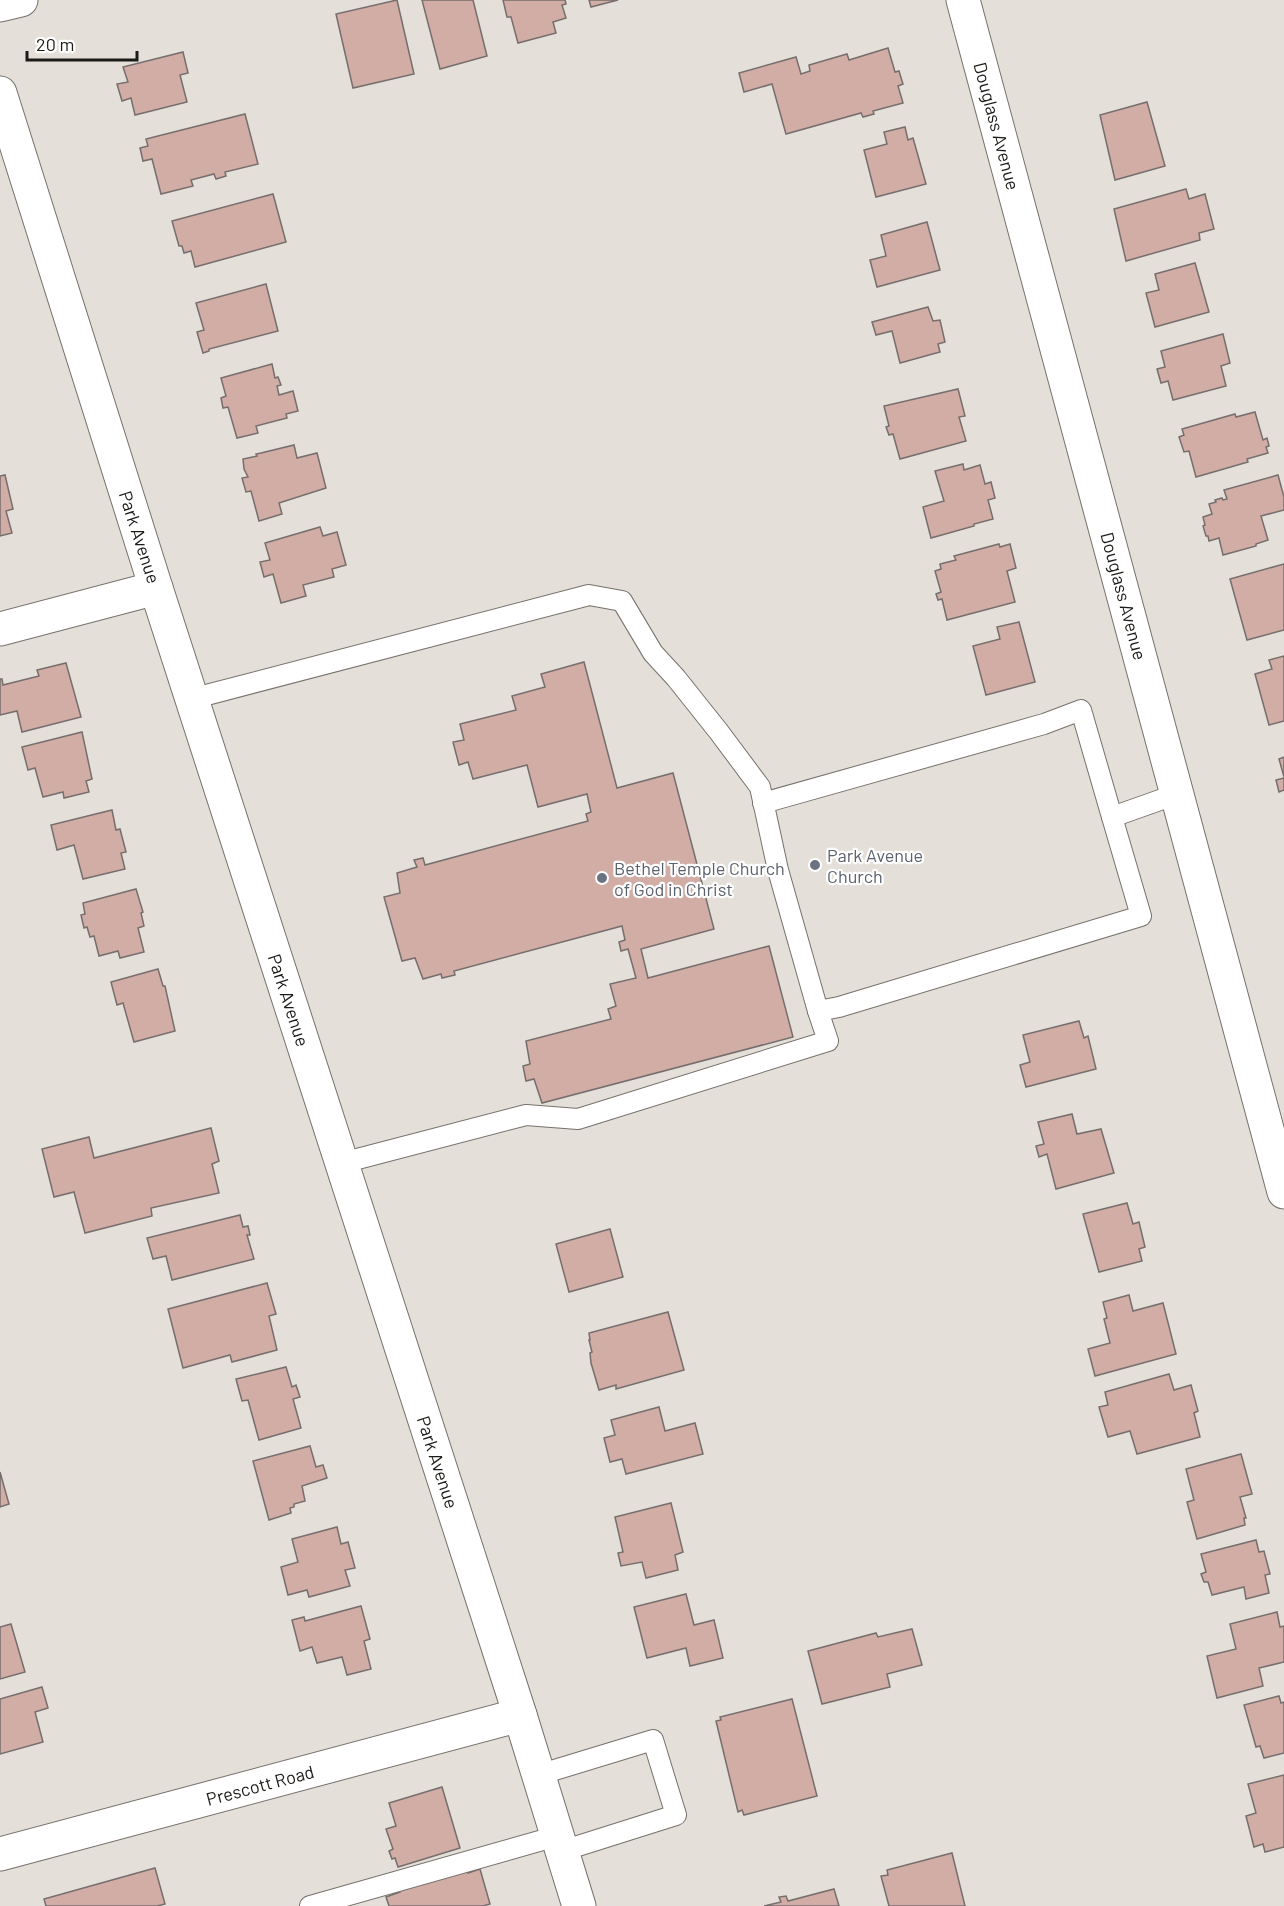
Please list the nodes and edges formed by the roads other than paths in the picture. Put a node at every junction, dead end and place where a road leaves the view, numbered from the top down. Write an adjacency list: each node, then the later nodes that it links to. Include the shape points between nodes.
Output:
1 (21, 0): 3 (street)
2 (963, 0): 8 (street, Douglass Avenue)
3 (0, 5)
4 (0, 93): 5 (street, Park Avenue)
5 (156, 588): 6 (street); 7 (street, Park Avenue)
6 (0, 629)
7 (191, 699): 9 (lane, via 589,595 622,601 653,652 760,787); 12 (street, Park Avenue)
8 (1177, 795): 10 (lane); 13 (street, Douglass Avenue)
9 (763, 803): 10 (lane, via 1044,724 1081,710); 11 (lane)
10 (1112, 817): 11 (lane, via 1141,916)
11 (818, 1011): 12 (lane, via 828,1041 578,1119 526,1114)
12 (342, 1163): 14 (street, Park Avenue)
13 (1284, 1192)
14 (520, 1715): 15 (street, Park Avenue); 17 (street, Prescott Road)
15 (538, 1775): 16 (street, Park Avenue); 16 (lane, via 654,1740 676,1815)
16 (560, 1843): 18 (lane); 19 (street, Park Avenue)
17 (0, 1854)
18 (310, 1906)
19 (579, 1906)

